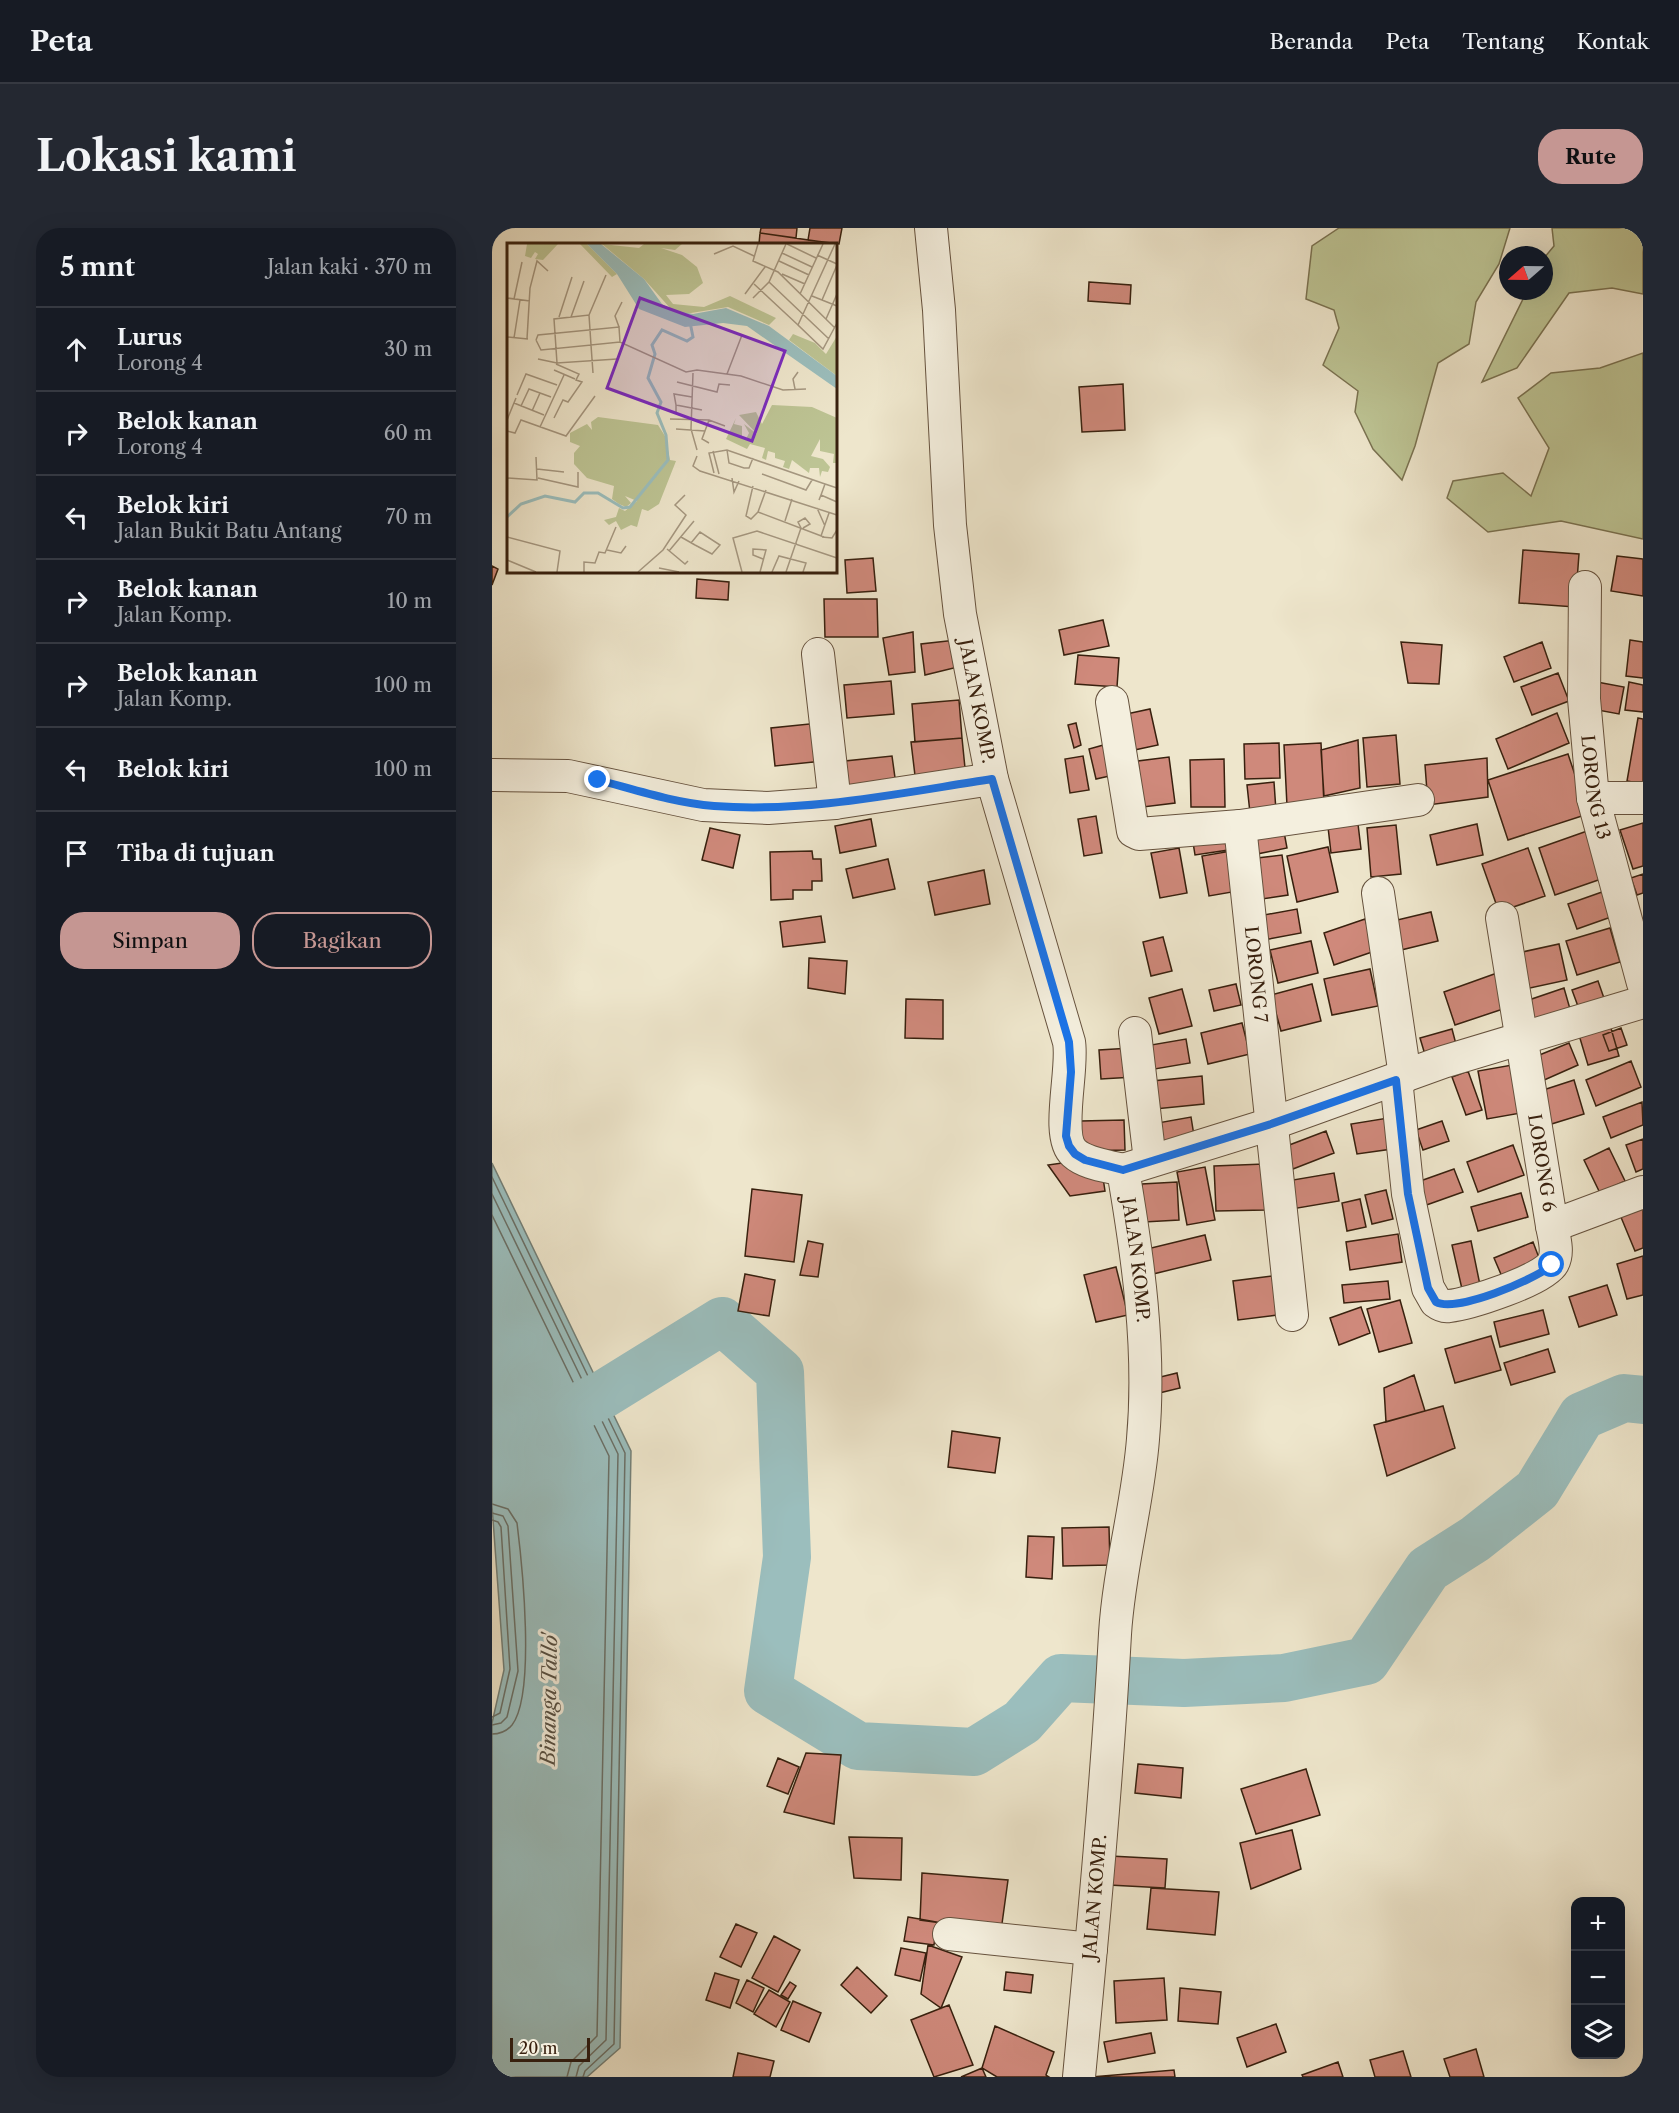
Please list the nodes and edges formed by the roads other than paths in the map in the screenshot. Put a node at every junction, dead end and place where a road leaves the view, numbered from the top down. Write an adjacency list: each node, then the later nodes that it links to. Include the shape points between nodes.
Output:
1 (931, 228): 6 (street, JALAN KOMP., via 951,536 960,614)
2 (1585, 587): 7 (street, LORONG 13, via 1584,699)
3 (818, 654): 10 (street)
4 (1112, 702): 11 (street, via 1133,831 1139,834)
5 (494, 775): 10 (street, via 583,778 716,806 768,808)
6 (992, 779): 10 (street); 20 (street, JALAN KOMP., via 1069,1042 1069,1146 1085,1160)
7 (1593, 798): 8 (street); 14 (street, LORONG 13)
8 (1643, 798)
9 (1418, 800): 11 (street)
10 (835, 803)
11 (1240, 826): 19 (street, LORONG 7)
12 (1378, 893): 18 (street)
13 (1502, 918): 17 (street, LORONG 6)
14 (1643, 983)
15 (1643, 1002): 17 (street)
16 (1135, 1034): 20 (street)
17 (1522, 1040): 18 (street); 22 (street, LORONG 6)
18 (1400, 1078): 19 (street); 22 (street, via 1408,1194 1428,1288 1436,1302 1449,1306 1543,1273 1555,1258)
19 (1271, 1124): 20 (street); 23 (street, LORONG 7)
20 (1137, 1166): 25 (street, JALAN KOMP., via 1144,1426 1115,1632 1112,1718)
21 (1643, 1192): 22 (street, LORONG 6)
22 (1552, 1226)
23 (1292, 1315)
24 (949, 1934): 25 (street)
25 (1091, 1949): 26 (street, JALAN KOMP.)
26 (1079, 2077)

